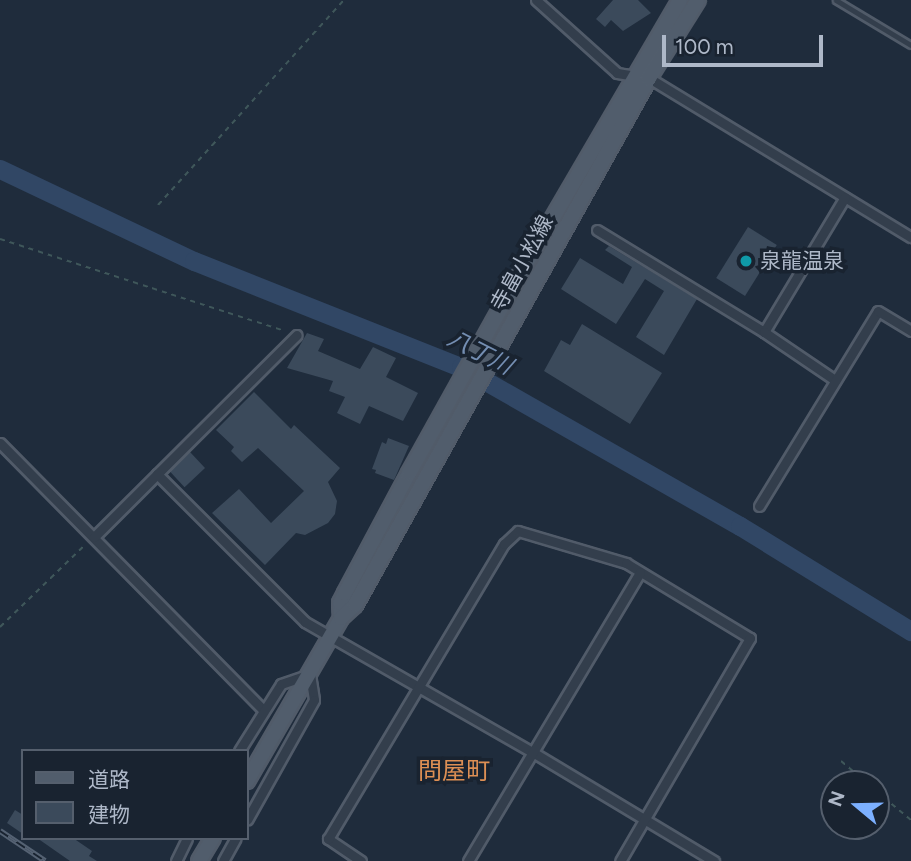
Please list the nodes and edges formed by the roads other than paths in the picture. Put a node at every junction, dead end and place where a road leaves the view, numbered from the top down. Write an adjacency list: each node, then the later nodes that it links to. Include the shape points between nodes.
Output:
1 (536, 0): 6 (street, via 617,73)
2 (680, 0): 6 (main road, 寺畠小松線)
3 (698, 0): 7 (main road, 寺畠小松線)
4 (836, 0): 5 (lane)
5 (911, 45)
6 (633, 76): 7 (street); 20 (main road, 寺畠小松線, via 409,473 340,603)
7 (649, 78): 8 (street); 20 (main road, 寺畠小松線, via 355,605)
8 (845, 197): 10 (street); 12 (street)
9 (597, 230): 12 (street)
10 (911, 237)
11 (911, 331): 14 (street, via 878,311)
12 (764, 332): 14 (street)
13 (297, 335): 16 (street)
14 (835, 380): 17 (street)
15 (0, 443): 18 (street)
16 (157, 474): 18 (street); 21 (street, via 305,622)
17 (759, 506)
18 (93, 537): 24 (street)
19 (640, 572): 23 (street, via 626,563 518,531 504,544); 26 (street); 29 (street, via 750,638)
20 (341, 618): 21 (main road, 寺畠小松線)
21 (332, 637): 22 (main road, 寺畠小松線); 23 (street)
22 (310, 674): 24 (street, via 281,684); 27 (main road, 寺畠小松線); 28 (street, via 314,700)
23 (419, 686): 26 (street); 36 (street, via 328,839)
24 (263, 710): 25 (street)
25 (240, 749)
26 (534, 753): 29 (street); 37 (street)
27 (248, 780)
28 (248, 818)
29 (645, 819): 38 (street); 39 (street)
30 (186, 840): 33 (street)
31 (212, 840): 34 (main road)
32 (235, 840): 35 (street)
33 (176, 861)
34 (199, 861)
35 (223, 861)
36 (361, 861)
37 (468, 861)
38 (620, 861)
39 (714, 861)

